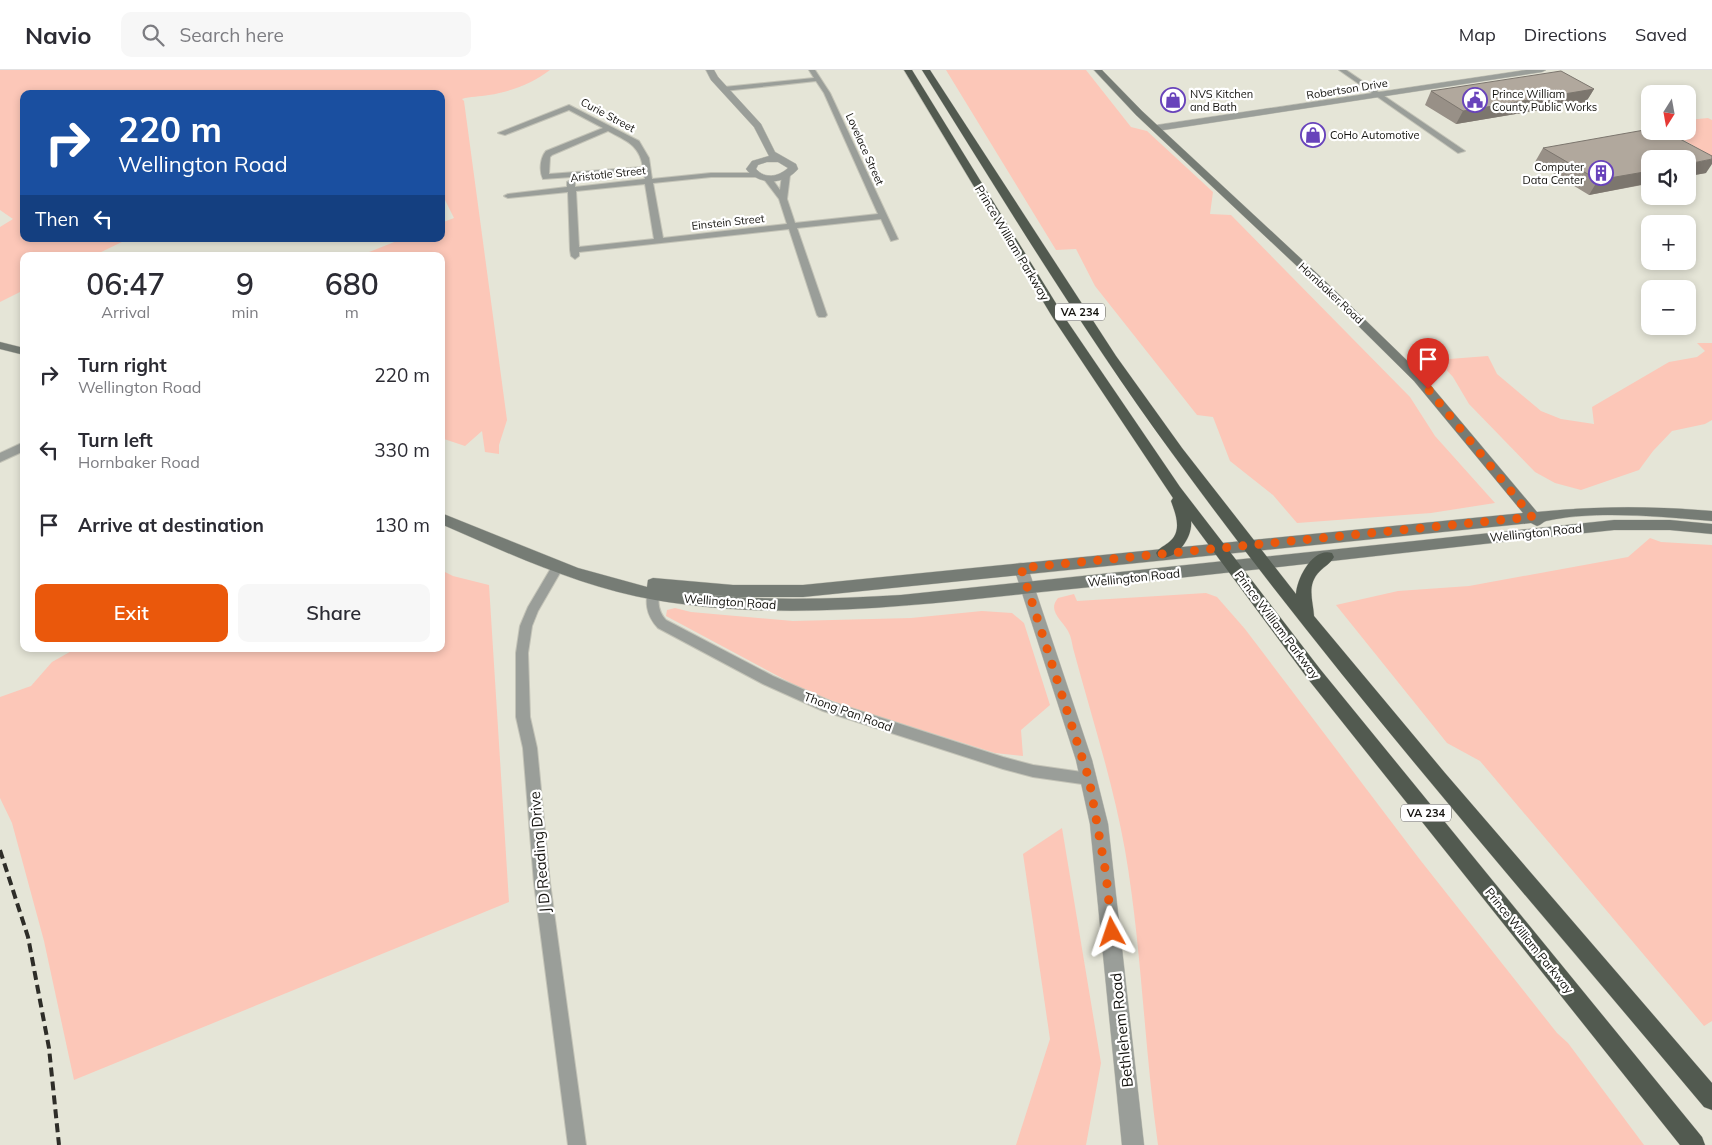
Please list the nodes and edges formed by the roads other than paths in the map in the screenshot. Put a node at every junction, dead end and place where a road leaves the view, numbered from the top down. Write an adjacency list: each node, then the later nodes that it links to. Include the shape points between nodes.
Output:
1 (710, 70): 9 (street)
2 (812, 70): 8 (street, Lovelace Street)
3 (908, 70): 37 (highway, Prince William Parkway / VA 234, via 1059,318)
4 (926, 70): 43 (highway, Prince William Parkway / VA 234, via 1116,366)
5 (1098, 70): 12 (main road, Hornbaker Road)
6 (1342, 70): 10 (street)
7 (1542, 70): 10 (street, Robertson Drive)
8 (819, 79): 9 (street); 26 (street, Lovelace Street)
9 (724, 89): 14 (street, via 758,126)
10 (1378, 95): 12 (street, Robertson Drive); 15 (street)
11 (609, 128): 13 (street, Curie Street, via 569,107); 18 (street, Curie Street, via 636,144 645,158); 19 (street, via 560,147 546,156 546,177)
12 (1157, 128): 39 (main road, Hornbaker Road, via 1418,378)
13 (502, 133)
14 (763, 138): 16 (street); 17 (street, via 760,157)
15 (1461, 151)
16 (778, 159): 17 (street, via 766,159); 20 (street, via 786,160 792,166)
17 (754, 168): 21 (street); 22 (street, Aristotle Street)
18 (646, 169): 19 (street); 22 (street, Curie Street)
19 (570, 176): 23 (street)
20 (786, 176): 21 (street); 25 (street)
21 (767, 178): 25 (street)
22 (648, 182): 23 (street, Aristotle Street); 29 (street, Curie Street)
23 (571, 190): 24 (street, Aristotle Street); 29 (street, Einstein Street, via 575,254)
24 (508, 196)
25 (783, 199): 27 (street)
26 (883, 216): 27 (street, Einstein Street); 28 (street, Lovelace Street)
27 (792, 226): 29 (street, Einstein Street); 30 (street)
28 (894, 239)
29 (659, 241)
30 (822, 315)
31 (0, 345): 32 (main road)
32 (20, 351)
33 (20, 448): 35 (street)
34 (20, 455): 36 (street)
35 (0, 458)
36 (0, 464)
37 (1175, 490): 44 (highway, Prince William Parkway / VA 234); 45 (highway, via 1186,527 1180,542)
38 (1712, 516): 39 (main road, Wellington Road, via 1628,510)
39 (1532, 517): 42 (main road, Hornbaker Road); 43 (main road, Wellington Road)
40 (445, 520): 48 (main road, Wellington Road)
41 (1712, 529): 42 (main road, Wellington Road, via 1643,524)
42 (1546, 532): 46 (main road, Wellington Road)
43 (1248, 544): 44 (main road, Wellington Road); 47 (highway, Prince William Parkway / VA 234)
44 (1218, 548): 45 (main road, Wellington Road); 50 (highway, Prince William Parkway / VA 234)
45 (1163, 553): 49 (main road, Wellington Road)
46 (1326, 557): 47 (main road, Wellington Road); 53 (highway, via 1313,567 1305,580 1303,601)
47 (1264, 564): 50 (main road, Wellington Road); 53 (highway, Prince William Parkway / VA 234)
48 (558, 566): 52 (main road, Wellington Road, via 606,583); 56 (street, J D Reading Drive, via 526,626 522,653 523,717 530,748 542,890)
49 (1021, 568): 51 (street, Bethlehem Road); 52 (main road, Wellington Road, via 803,591)
50 (1233, 568): 51 (main road, Wellington Road); 58 (highway, Prince William Parkway / VA 234)
51 (1028, 588): 52 (main road, Wellington Road, via 817,606 732,604); 54 (street, Bethlehem Road)
52 (654, 589): 54 (street, Thong Pan Road, via 652,610 662,624 820,704 1011,765)
53 (1308, 618): 55 (highway, Prince William Parkway / VA 234)
54 (1089, 779): 57 (street, Bethlehem Road, via 1106,874)
55 (1712, 1099)
56 (577, 1145)
57 (1133, 1145)
58 (1694, 1145)

